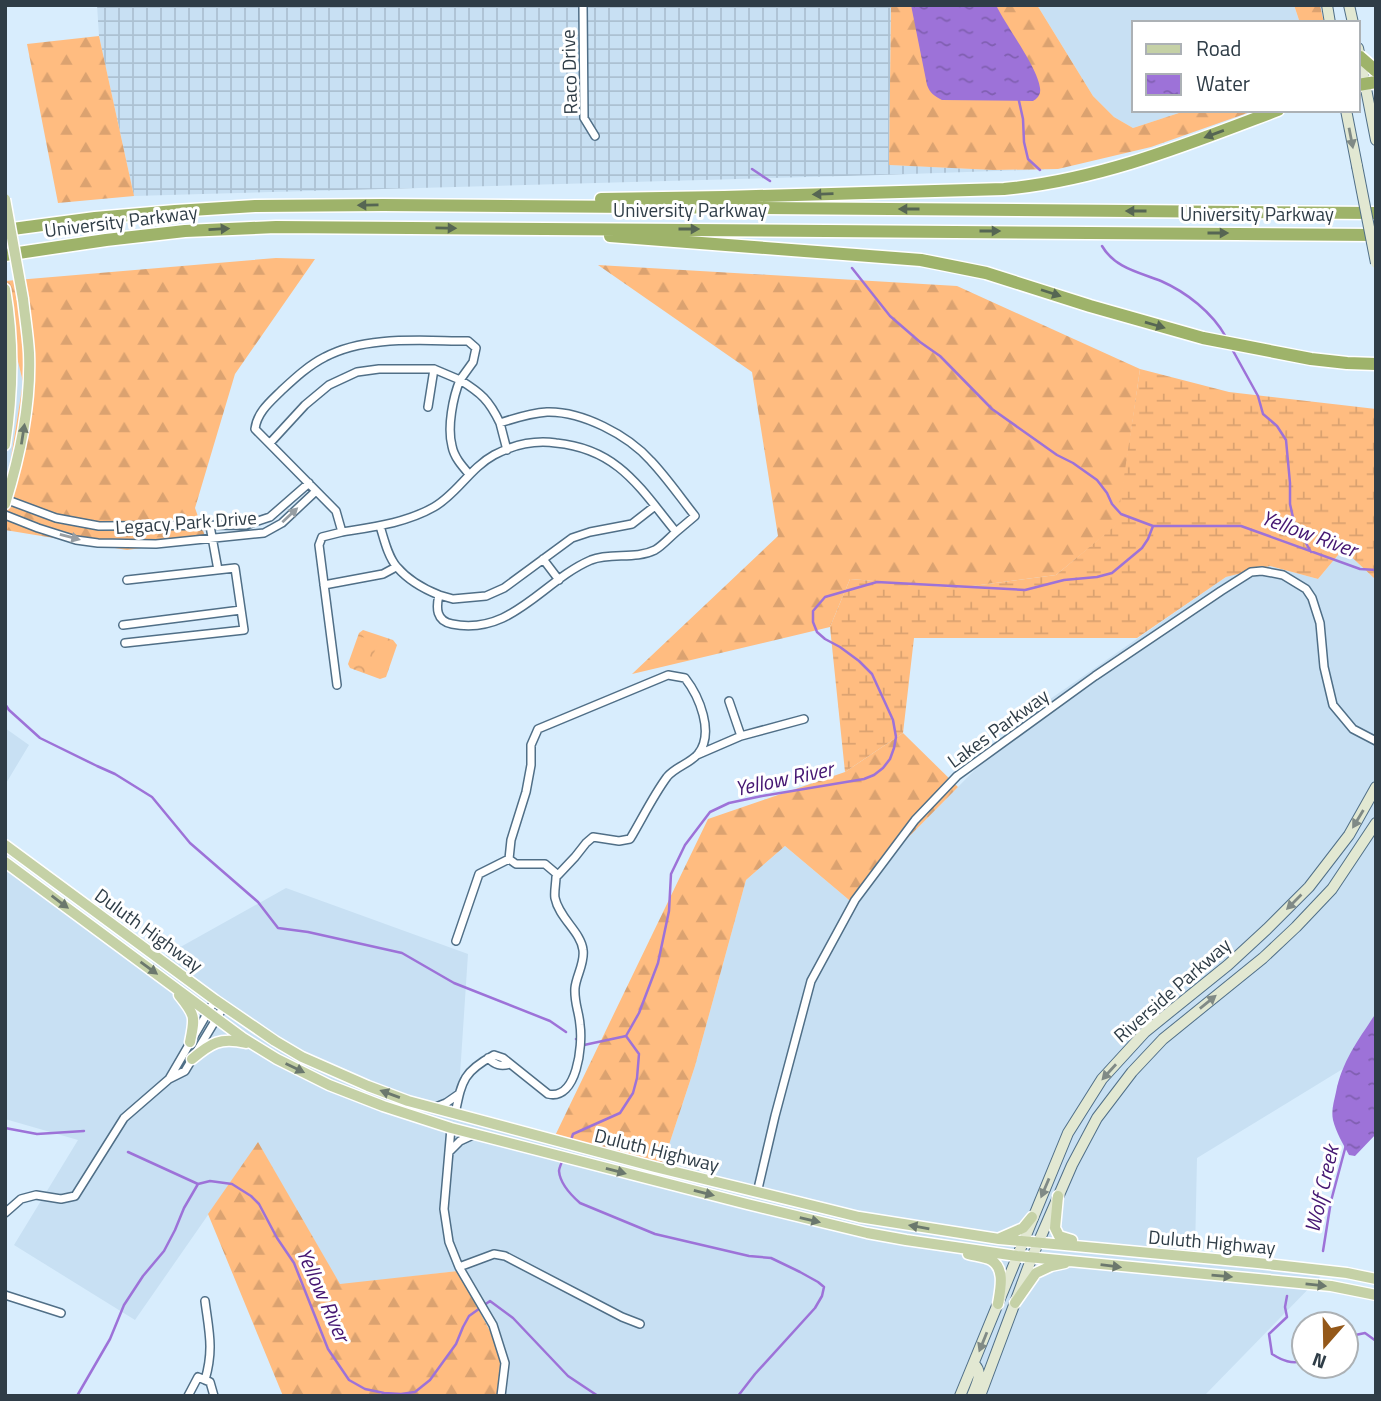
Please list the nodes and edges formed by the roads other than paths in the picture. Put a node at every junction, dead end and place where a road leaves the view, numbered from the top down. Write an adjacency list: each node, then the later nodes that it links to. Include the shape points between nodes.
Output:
1 (583, 5): 8 (street, Raco Drive, via 584,118)
2 (1360, 54): 4 (highway)
3 (1360, 57): 5 (main road)
4 (1376, 71)
5 (1366, 84): 9 (main road)
6 (1273, 112): 11 (highway, one-way to 11, via 1130,164 1029,187 524,200)
7 (1346, 112): 17 (main road, one-way to 17, bridge)
8 (595, 136)
9 (1376, 139)
10 (5, 199): 30 (main road, one-way to 10, bridge, via 19,460 29,353)
11 (485, 206): 12 (highway, University Parkway, one-way to 11); 14 (highway, University Parkway, one-way to 14, via 255,206 134,214)
12 (1376, 213)
13 (548, 229): 15 (highway, University Parkway, one-way to 15); 16 (highway, University Parkway, one-way to 13, via 185,231); 19 (highway, one-way to 19, via 921,260 986,273 1191,335)
14 (5, 230)
15 (1376, 235)
16 (5, 255)
17 (1376, 263)
18 (5, 289): 25 (main road, via 12,369)
19 (1372, 366)
20 (434, 369): 21 (street); 22 (street); 24 (street, via 357,372 329,385)
21 (460, 380): 23 (street, via 491,404); 24 (street, via 473,362 476,348 468,341 348,347 301,373 264,408 255,429); 27 (street, via 452,410 451,444)
22 (428, 407)
23 (500, 423): 26 (street); 36 (street, via 547,412 594,422 618,434 651,460 695,516)
24 (270, 443): 28 (street)
25 (5, 445)
26 (507, 450): 27 (street); 31 (street, via 545,442 591,450 612,461)
27 (469, 474): 34 (street, via 437,506)
28 (309, 484): 29 (street); 33 (street, Legacy Park Drive, via 270,517 246,525)
29 (316, 491): 35 (street, via 336,511); 37 (street, Legacy Park Drive, one-way to 29, via 264,533 282,523)
30 (6, 501): 33 (street, Legacy Park Drive, via 99,526)
31 (655, 506): 36 (street); 38 (street, via 632,524 572,538)
32 (5, 515): 37 (street, Legacy Park Drive, one-way to 37, via 98,543)
33 (210, 526): 37 (street)
34 (380, 526): 35 (street); 39 (street)
35 (342, 532): 43 (street, via 322,537 319,545)
36 (676, 532): 42 (street, via 655,550 606,555)
37 (213, 539): 40 (street)
38 (544, 559): 42 (street); 44 (street, via 486,596 453,599)
39 (396, 567): 43 (street, via 383,574); 44 (street)
40 (218, 570): 41 (street); 45 (street, via 235,568)
41 (127, 580)
42 (559, 580): 44 (street, via 504,618 470,626 448,624 439,617)
43 (324, 585): 48 (street)
44 (439, 595)
45 (241, 610): 46 (street); 47 (street, via 244,630)
46 (123, 625)
47 (125, 643)
48 (337, 685)
49 (729, 701): 51 (street)
50 (804, 719): 51 (street)
51 (741, 736): 53 (street)
52 (1376, 741): 76 (street, Lakes Parkway, via 1353,729 1333,705 1320,623 1306,589 1283,575 1262,571 1251,572 1221,591 957,776 915,820 855,900 811,981)
53 (697, 755): 57 (street, via 706,725 693,688 685,678 667,675 538,729); 59 (street, via 668,775 630,839 593,837)
54 (1376, 787): 79 (main road, Riverside Parkway, one-way to 79, via 1349,835 1309,887 1228,965 1145,1032 1102,1079 1068,1133)
55 (1376, 823): 77 (main road, Riverside Parkway, one-way to 55, via 1097,1118 1132,1072 1163,1039 1296,927 1332,889)
56 (5, 845): 62 (main road, Duluth Highway)
57 (509, 859): 59 (street, via 516,864 545,864); 60 (street, via 479,874)
58 (5, 862): 61 (main road, Duluth Highway, one-way to 61)
59 (557, 876): 68 (street, via 555,898 583,950 576,984 580,1052 575,1072 563,1093 555,1096 510,1064 493,1064 488,1058 471,1069)
60 (456, 941)
61 (169, 982): 63 (main road, Duluth Highway); 64 (main road, via 192,1011)
62 (220, 1003): 63 (street); 70 (main road, Duluth Highway, one-way to 62, via 302,1057)
63 (213, 1015): 64 (street); 65 (main road, Duluth Highway); 66 (street)
64 (190, 1042): 67 (street)
65 (256, 1046): 66 (main road, via 222,1041 208,1045); 69 (main road, Duluth Highway, one-way to 69, via 329,1085)
66 (192, 1059): 67 (street, via 185,1070)
67 (169, 1079): 78 (street, via 124,1118 75,1196 36,1195 22,1199)
68 (459, 1094): 70 (street); 71 (street)
69 (383, 1106): 71 (main road, via 437,1119); 72 (main road, Duluth Highway)
70 (433, 1108): 71 (main road, Duluth Highway)
71 (456, 1114): 74 (main road, Duluth Highway)
72 (451, 1128): 73 (main road, Duluth Highway); 74 (main road, via 468,1125 522,1138); 75 (street)
73 (475, 1134): 75 (street); 83 (main road, Duluth Highway, one-way to 83, via 843,1227)
74 (528, 1134): 76 (main road, Duluth Highway)
75 (449, 1152): 88 (street, via 444,1209)
76 (757, 1193): 80 (main road, Duluth Highway, one-way to 76, via 859,1217)
77 (1058, 1196): 82 (main road, Riverside Parkway); 84 (main road, via 1055,1228 1059,1236 1137,1246)
78 (5, 1213)
79 (1032, 1217): 80 (main road, via 1023,1228); 81 (main road, Riverside Parkway)
80 (999, 1239): 81 (main road, Duluth Highway)
81 (1023, 1241): 82 (main road, Duluth Highway); 85 (main road, Riverside Parkway)
82 (1039, 1242): 84 (main road, Duluth Highway); 86 (main road, Riverside Parkway)
83 (925, 1243): 85 (main road, Duluth Highway); 94 (main road, via 991,1260 1001,1277)
84 (1140, 1252): 89 (main road, Duluth Highway)
85 (1017, 1256): 86 (main road, Duluth Highway); 94 (main road, Riverside Parkway)
86 (1032, 1257): 87 (main road, Duluth Highway); 93 (main road, Riverside Parkway)
87 (1075, 1261): 91 (main road, Duluth Highway, one-way to 91, via 1331,1286); 93 (main road, via 1036,1273)
88 (459, 1267): 96 (street, via 494,1254 505,1256); 101 (street, via 493,1325 505,1363)
89 (1376, 1279)
90 (5, 1295): 95 (street)
91 (1376, 1296)
92 (205, 1301): 98 (street, via 211,1341)
93 (1015, 1303): 104 (main road, Riverside Parkway)
94 (998, 1304): 97 (main road, Riverside Parkway, one-way to 97)
95 (61, 1313)
96 (640, 1325)
97 (974, 1364): 102 (main road, Riverside Parkway); 103 (main road, via 979,1374)
98 (205, 1380): 99 (street, via 198,1377); 100 (street)
99 (188, 1396)
100 (214, 1396)
101 (501, 1396)
102 (960, 1396)
103 (972, 1396)
104 (980, 1396)

